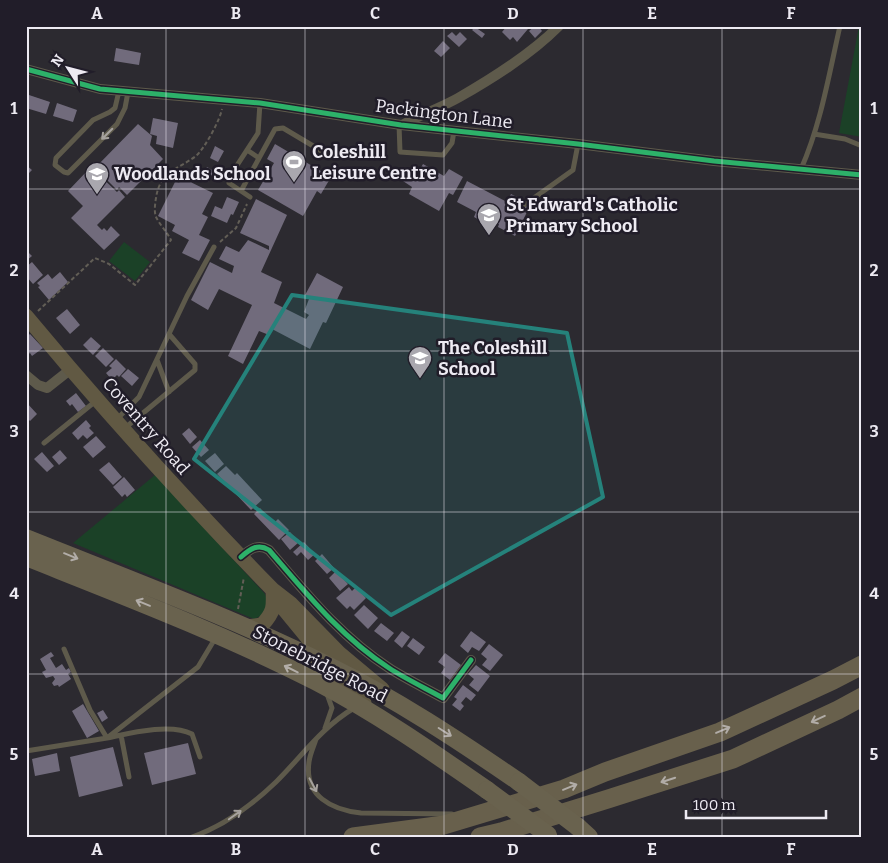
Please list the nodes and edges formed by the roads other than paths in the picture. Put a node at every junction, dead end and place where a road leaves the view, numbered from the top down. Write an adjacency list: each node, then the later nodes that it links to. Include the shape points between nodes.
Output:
1 (559, 26): 6 (street, via 493,77 456,99)
2 (840, 26): 8 (lane)
3 (26, 69): 4 (street, Packington Lane, via 100,89)
4 (124, 91): 4 (lane, one-way to 4, via 125,108 117,124 68,173 64,172 56,165 56,158 93,120 115,108); 5 (street, Packington Lane)
5 (260, 103): 6 (street, Packington Lane); 11 (lane, via 258,133)
6 (400, 125): 7 (street, Packington Lane); 7 (lane, via 400,152 443,155 452,143)
7 (454, 131): 9 (street, Packington Lane)
8 (814, 134): 10 (lane, via 845,139); 14 (lane)
9 (578, 144): 14 (street, Packington Lane); 18 (lane, via 573,170)
10 (862, 146)
11 (247, 150): 13 (lane); 16 (lane, via 229,183)
12 (330, 156): 13 (lane, via 279,128 273,132)
13 (259, 158): 16 (lane)
14 (801, 169): 15 (street, Packington Lane)
15 (862, 175)
16 (241, 191): 17 (lane)
17 (250, 197)
18 (524, 206)
19 (214, 247): 20 (lane)
20 (187, 296): 21 (lane); 23 (lane)
21 (190, 303)
22 (27, 318): 25 (main road, Coventry Road)
23 (169, 334): 24 (lane); 27 (lane, via 196,364 195,370)
24 (157, 360): 27 (lane); 29 (lane, via 139,397)
25 (71, 369): 26 (street, via 47,388); 28 (main road, Coventry Road)
26 (26, 375)
27 (169, 392): 29 (lane)
28 (97, 400): 29 (main road, Coventry Road); 30 (lane)
29 (119, 426): 33 (main road, Coventry Road)
30 (44, 443)
31 (26, 538): 35 (highway, Stonebridge Road, one-way to 35)
32 (26, 557): 35 (highway, Stonebridge Road, one-way to 32, via 169,613)
33 (241, 557): 34 (main road, Coventry Road); 38 (street, via 258,546 269,550 342,632 388,668 443,698)
34 (273, 590): 36 (main road, via 271,615 262,625); 40 (main road, via 284,609); 44 (main road, via 339,653)
35 (221, 626): 36 (highway, Stonebridge Road); 41 (highway, Stonebridge Road, one-way to 35); 48 (lane, via 198,667)
36 (246, 627): 40 (highway, Stonebridge Road)
37 (64, 649): 48 (lane, via 90,710)
38 (471, 660)
39 (862, 665): 53 (highway, one-way to 39, via 564,789 720,732)
40 (330, 666): 44 (highway, Stonebridge Road); 45 (main road, via 353,693)
41 (316, 682): 43 (highway, Stonebridge Road); 46 (lane, via 329,696 332,708)
42 (862, 696): 58 (highway, one-way to 58, via 733,759)
43 (358, 705): 45 (highway, Stonebridge Road); 46 (lane)
44 (403, 706): 54 (highway, Stonebridge Road, one-way to 54, bridge, via 519,782)
45 (395, 726): 55 (highway, Stonebridge Road, bridge)
46 (325, 729): 49 (lane)
47 (121, 735): 48 (lane); 51 (lane, via 182,730 192,734); 52 (lane)
48 (107, 738): 50 (lane)
49 (316, 739): 53 (lane, one-way to 53, via 308,776 322,799 333,807 361,814); 56 (lane, one-way to 49, via 222,824 254,801)
50 (26, 751)
51 (200, 757)
52 (128, 777)
53 (478, 815): 57 (highway, via 444,825)
54 (584, 832)
55 (549, 836)
56 (192, 837)
57 (353, 837)
58 (480, 837)

